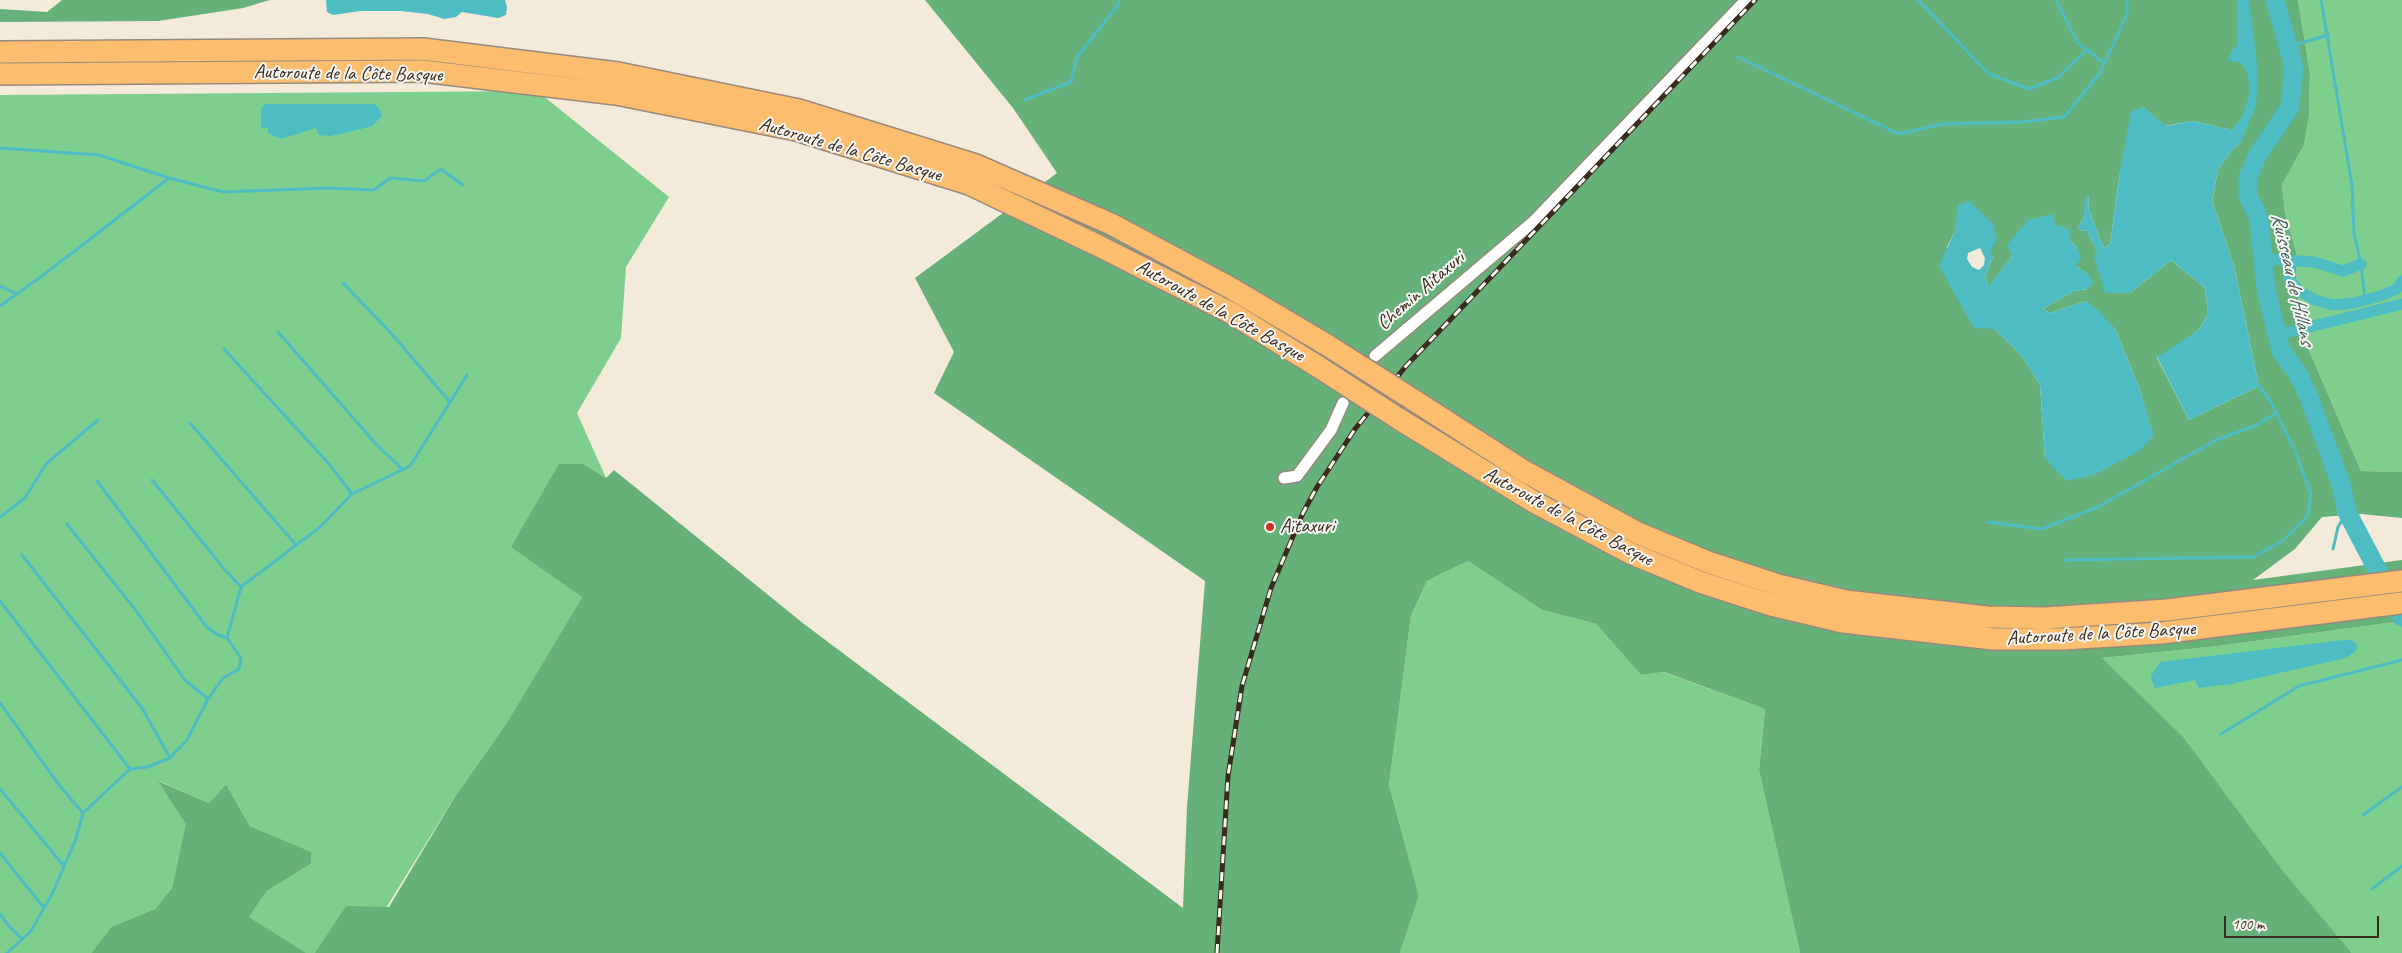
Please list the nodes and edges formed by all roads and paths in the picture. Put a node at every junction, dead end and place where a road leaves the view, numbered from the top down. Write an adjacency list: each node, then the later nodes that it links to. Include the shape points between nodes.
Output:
1 (1746, 0): 4 (street, Chemin Aitaxuri, via 1533,222)
2 (0, 52): 7 (highway, Autoroute de la Côte Basque, bridge, via 423,50 618,73 799,110 976,165 1111,224 1229,287 1524,471 1638,533 1717,565 1846,602 1987,617 2045,618 2168,610)
3 (0, 74): 8 (highway, Autoroute de la Côte Basque, bridge, via 422,71 616,94 796,130 969,184 1099,246 1231,313 1534,502 1630,553 1700,582 1771,605 1843,622 1993,639 2063,639 2161,633)
4 (1375, 356)
5 (1344, 403): 6 (street, via 1331,430 1297,476)
6 (1284, 478)
7 (2401, 581)
8 (2393, 604)

